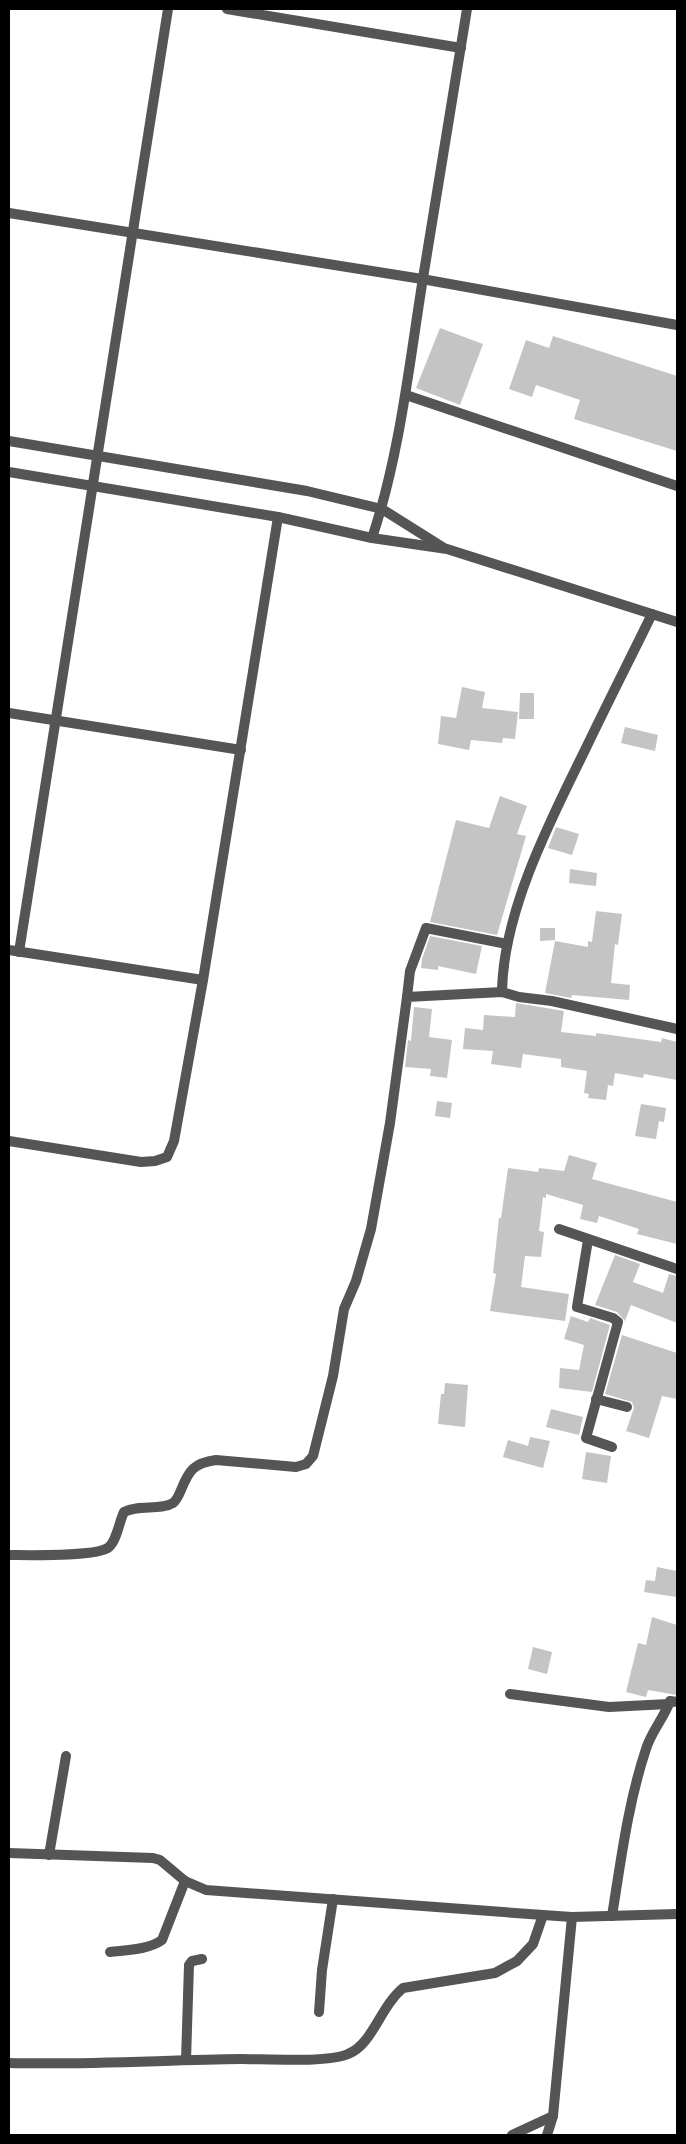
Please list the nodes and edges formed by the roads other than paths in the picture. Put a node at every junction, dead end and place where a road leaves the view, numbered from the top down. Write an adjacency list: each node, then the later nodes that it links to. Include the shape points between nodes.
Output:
1 (168, 9): 6 (street)
2 (227, 9): 4 (street)
3 (467, 9): 4 (street)
4 (461, 48): 7 (street)
5 (9, 213): 6 (street)
6 (132, 233): 7 (street); 11 (street)
7 (422, 279): 8 (street); 9 (street)
8 (677, 325)
9 (406, 395): 14 (street); 15 (street)
10 (9, 441): 11 (street)
11 (96, 456): 13 (street); 15 (street, via 307,491)
12 (9, 472): 13 (street)
13 (92, 486): 16 (street); 22 (street)
14 (677, 486)
15 (382, 508): 17 (street); 18 (street)
16 (278, 517): 17 (street); 23 (street)
17 (372, 538): 18 (street)
18 (447, 550): 19 (street)
19 (652, 614): 20 (street); 24 (street, via 556,809 524,887)
20 (677, 622)
21 (9, 713): 22 (street)
22 (57, 721): 23 (street); 25 (street)
23 (241, 750): 26 (street)
24 (508, 944): 27 (street, via 502,969); 28 (street, via 426,928 410,971)
25 (14, 951): 26 (street)
26 (204, 980): 30 (street, via 174,1142 167,1158 141,1162)
27 (502, 992): 28 (street); 29 (street)
28 (407, 997): 37 (street, via 390,1123 371,1229 356,1281 344,1308 333,1376 313,1456 306,1464 296,1467 216,1460 203,1462 188,1475 173,1503 124,1512 110,1547 104,1550)
29 (677, 1029)
30 (9, 1141)
31 (559, 1229): 32 (street)
32 (588, 1240): 33 (street); 34 (street, via 577,1307 618,1322)
33 (677, 1268)
34 (596, 1399): 35 (street); 36 (street, via 586,1438)
35 (627, 1407)
36 (612, 1447)
37 (9, 1556)
38 (510, 1694): 39 (street, via 609,1707)
39 (673, 1703): 47 (street, via 646,1746 633,1788)
40 (66, 1756): 42 (street)
41 (9, 1853): 42 (street)
42 (49, 1855): 43 (street, via 153,1858 160,1860)
43 (185, 1882): 44 (street, via 206,1890); 49 (street, via 162,1940 148,1946)
44 (333, 1899): 46 (street); 51 (street)
45 (677, 1914): 47 (street)
46 (543, 1915): 48 (street); 52 (street, via 533,1944 517,1961 495,1973 403,1988 392,1998 363,2045 347,2055)
47 (612, 1916): 48 (street)
48 (572, 1917): 54 (street)
49 (110, 1952)
50 (202, 1959): 52 (street, via 192,1961 190,1965)
51 (318, 2012)
52 (186, 2060): 53 (street)
53 (9, 2064)
54 (553, 2116): 55 (street); 56 (street)
55 (512, 2135)
56 (547, 2135)

